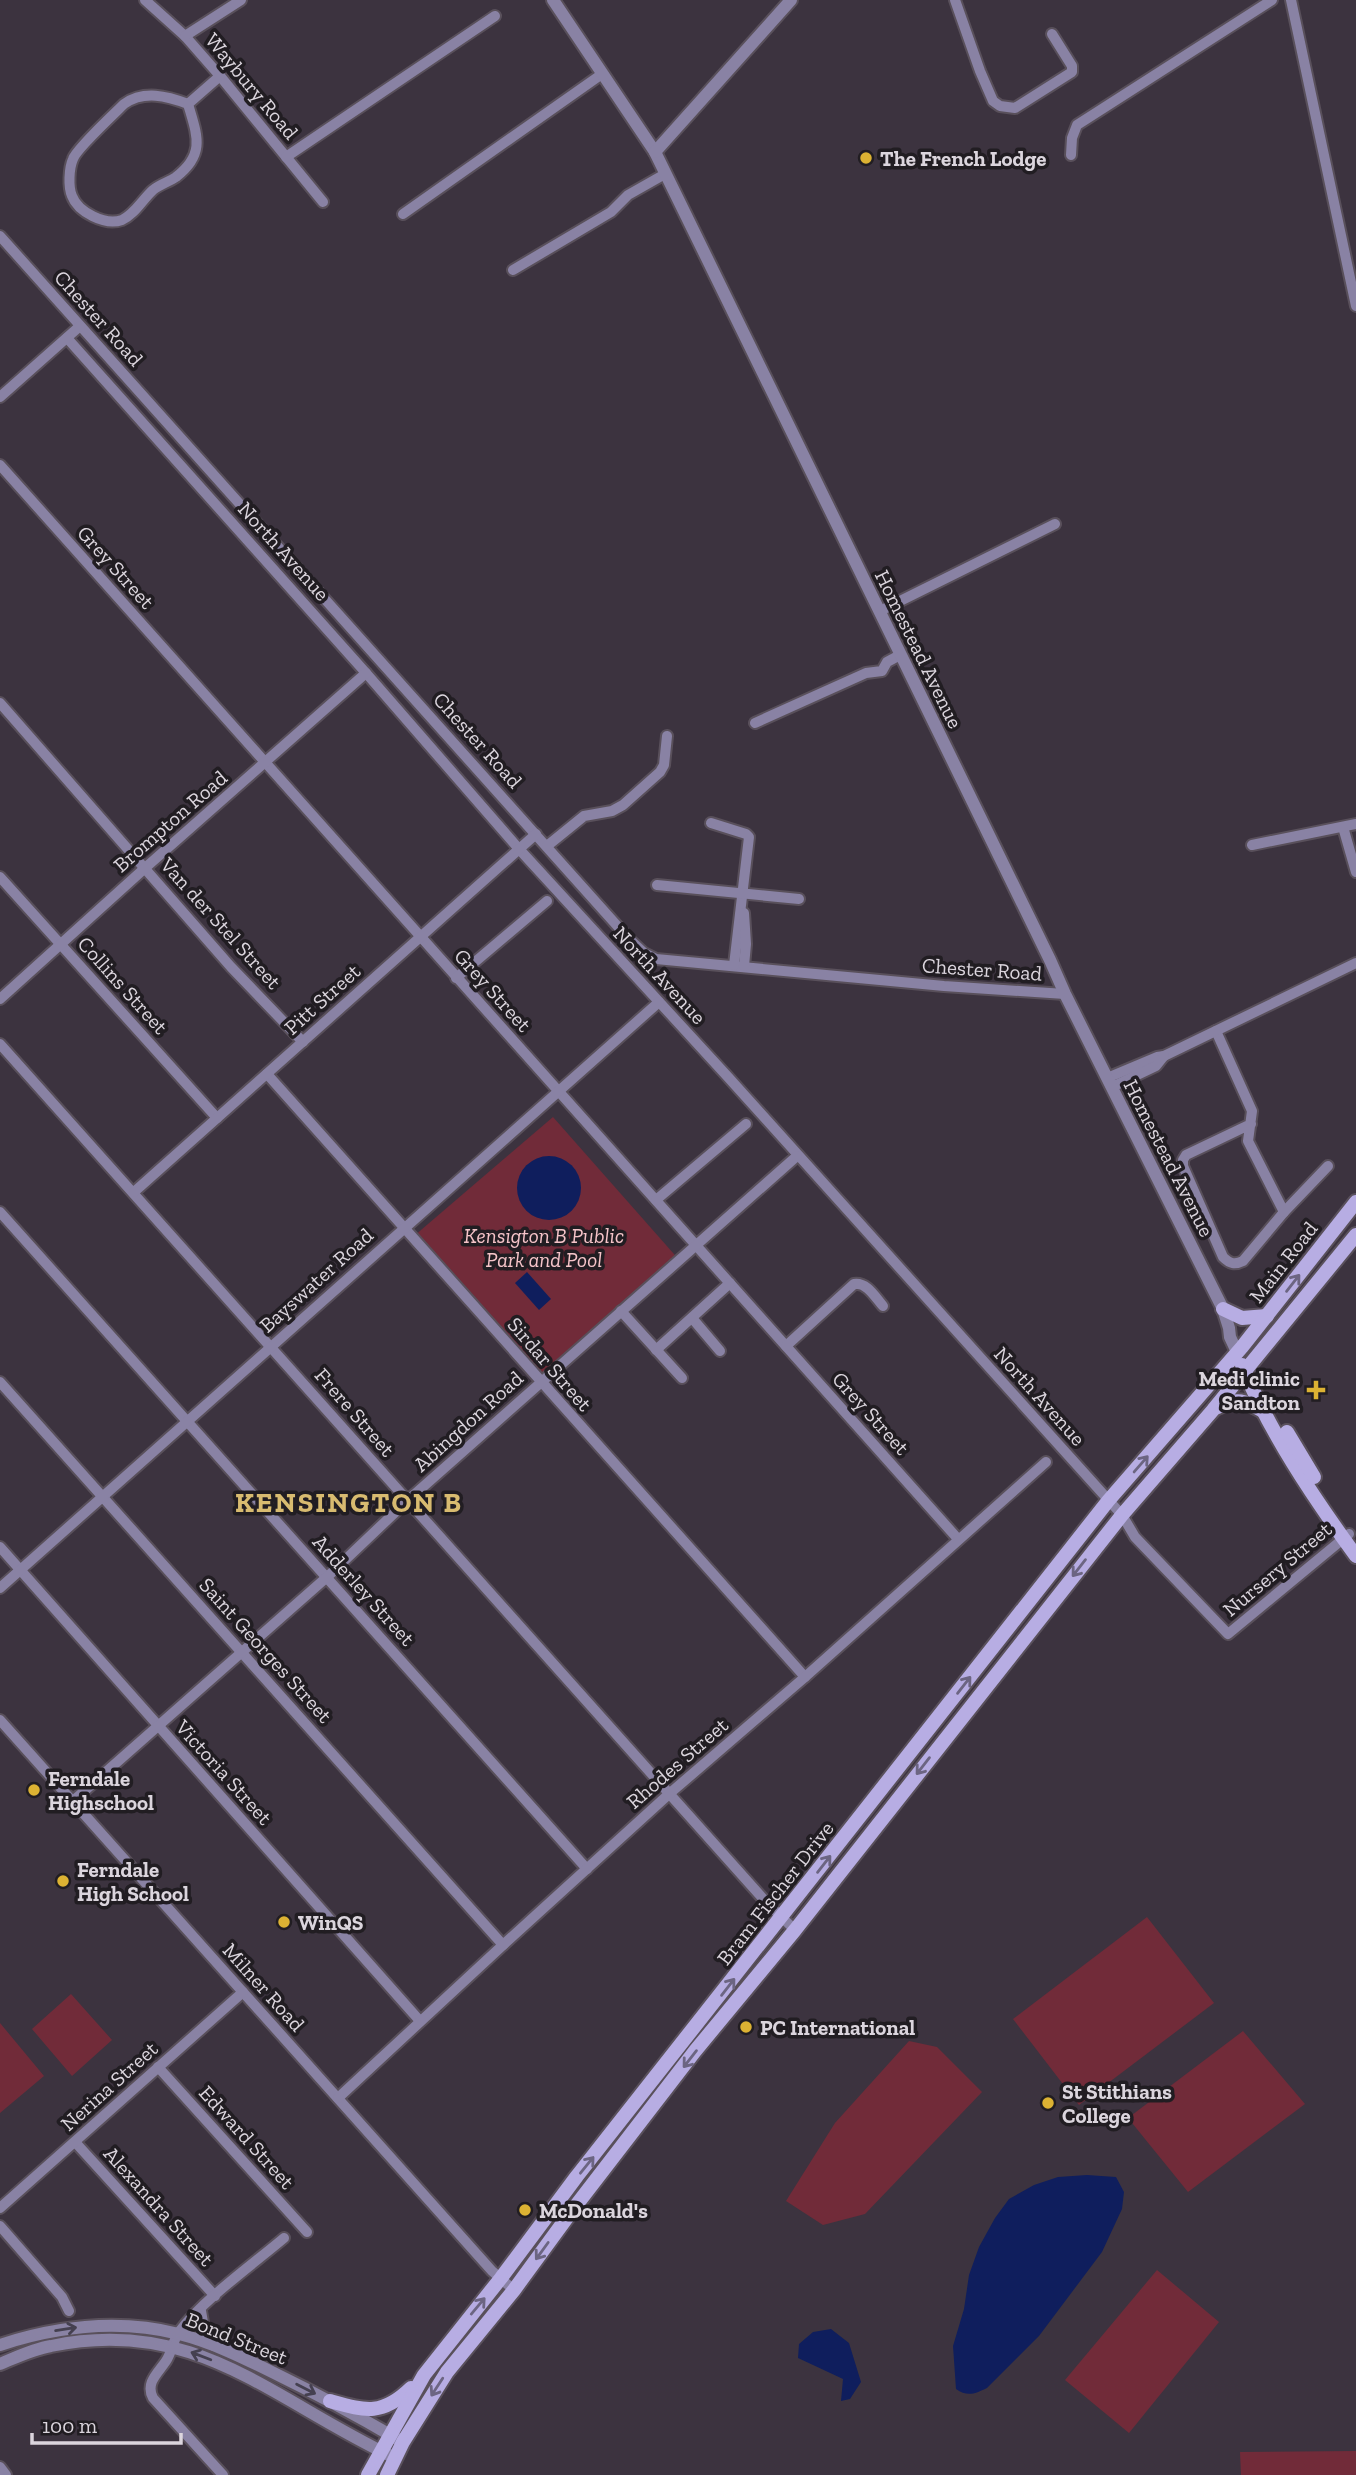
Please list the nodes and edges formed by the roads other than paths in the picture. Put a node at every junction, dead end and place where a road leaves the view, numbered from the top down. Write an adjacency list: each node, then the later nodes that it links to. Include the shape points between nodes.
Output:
1 (145, 0): 10 (street, Waybury Road)
2 (241, 0): 10 (street)
3 (553, 0): 11 (street, Homestead Avenue)
4 (791, 0): 14 (street)
5 (955, 0): 9 (street, via 980,71 993,101 1000,106 1014,108 1072,72)
6 (1272, 0): 15 (street, via 1077,125)
7 (1290, 0): 22 (street)
8 (495, 16): 16 (street)
9 (1052, 34)
10 (185, 36): 12 (street, Waybury Road)
11 (602, 74): 14 (street, Homestead Avenue); 19 (street)
12 (220, 76): 13 (street); 16 (street, Waybury Road)
13 (188, 104): 13 (street, via 196,152 178,176 120,220 100,219 77,205 70,187 74,156 124,104 157,95)
14 (655, 152): 17 (street, Homestead Avenue)
15 (1071, 155)
16 (286, 157): 18 (street, Waybury Road)
17 (665, 174): 21 (street); 28 (street, Homestead Avenue)
18 (323, 202)
19 (403, 214)
20 (0, 236): 23 (street, Chester Road)
21 (513, 270)
22 (1356, 306)
23 (80, 326): 24 (street); 38 (street, Chester Road)
24 (67, 338): 25 (street); 30 (street, North Avenue)
25 (0, 397)
26 (0, 465): 34 (street, Grey Street)
27 (1055, 524): 28 (street)
28 (880, 611): 29 (street, Homestead Avenue)
29 (900, 655): 32 (street); 54 (street, Homestead Avenue)
30 (366, 673): 34 (street, Brompton Road); 41 (street, North Avenue)
31 (0, 703): 42 (street, Van der Stel Street)
32 (755, 723)
33 (667, 736): 40 (street, via 660,772 623,805 584,816)
34 (265, 763): 42 (street, Brompton Road); 49 (street, Grey Street)
35 (711, 823): 46 (street, via 749,837)
36 (1356, 824): 37 (street)
37 (1343, 827): 39 (street); 43 (street)
38 (536, 834): 40 (street, Chester Road); 41 (street, Pitt Street)
39 (1252, 845)
40 (547, 846): 52 (street, Chester Road, via 644,953 656,959)
41 (519, 849): 49 (street, Pitt Street); 56 (street, North Avenue)
42 (145, 868): 50 (street, Brompton Road); 58 (street, Van der Stel Street)
43 (1356, 873)
44 (0, 877): 50 (street, Collins Street)
45 (657, 885): 46 (street)
46 (743, 896): 47 (street); 52 (street, via 746,944)
47 (799, 899)
48 (547, 901): 53 (street)
49 (419, 938): 53 (street, Grey Street); 58 (street, Pitt Street)
50 (61, 945): 55 (street, Brompton Road); 63 (street, Collins Street)
51 (1356, 963): 57 (street)
52 (739, 965): 54 (street, Chester Road)
53 (456, 978): 62 (street, Grey Street)
54 (1065, 994): 61 (street, Homestead Avenue)
55 (0, 999)
56 (659, 1002): 62 (street, Bayswater Road); 66 (street, North Avenue)
57 (1216, 1031): 61 (street); 65 (street, via 1251,1106)
58 (303, 1042): 60 (street, Pitt Street)
59 (0, 1044): 68 (street, Frere Street)
60 (267, 1074): 63 (street, Pitt Street); 73 (street, Sirdar Street)
61 (1109, 1082): 78 (street, Homestead Avenue)
62 (559, 1091): 69 (street, Grey Street); 73 (street, Bayswater Road)
63 (217, 1118): 68 (street, Pitt Street)
64 (746, 1124): 69 (street)
65 (1251, 1124): 72 (street, via 1248,1140); 72 (street, via 1186,1155 1183,1166 1228,1262 1243,1261)
66 (797, 1156): 75 (street, Abingdon Road); 97 (street, North Avenue)
67 (1328, 1166): 72 (street)
68 (134, 1192): 83 (street, Frere Street)
69 (656, 1199): 75 (street, Grey Street)
70 (1356, 1202): 80 (main road, Main Road, one-way to 70)
71 (0, 1212): 93 (street, Adderley Street)
72 (1284, 1212)
73 (404, 1227): 83 (street, Bayswater Road); 90 (street, Sirdar Street)
74 (1356, 1235): 87 (main road, Main Road)
75 (696, 1245): 76 (street, Grey Street); 79 (street, Abingdon Road)
76 (730, 1283): 81 (street); 82 (street, Grey Street)
77 (883, 1307): 82 (street, via 866,1286 854,1284)
78 (1223, 1309): 80 (main road, via 1242,1318); 85 (street, Homestead Avenue, via 1230,1337)
79 (621, 1311): 84 (street); 90 (street, Abingdon Road)
80 (1267, 1316): 85 (main road, Main Road)
81 (692, 1318): 84 (street); 86 (street)
82 (786, 1346): 99 (street, Grey Street)
83 (271, 1347): 93 (street, Bayswater Road); 96 (street, Frere Street)
84 (656, 1350): 88 (street)
85 (1240, 1350): 87 (main road); 97 (main road, Bram Fischer Drive, one-way to 85)
86 (720, 1351)
87 (1247, 1367): 91 (main road, Bram Fischer Drive); 92 (main road); 100 (main road)
88 (682, 1378)
89 (0, 1382): 95 (street, Saint Georges Street)
90 (540, 1383): 96 (street, Abingdon Road); 108 (street, Sirdar Street)
91 (1213, 1410): 92 (main road, via 1241,1400); 98 (main road, Bram Fischer Drive)
92 (1264, 1412): 100 (main road, via 1311,1490)
93 (188, 1421): 95 (street, Bayswater Road); 104 (street, Adderley Street)
94 (1046, 1462): 99 (street, Rhodes Street)
95 (103, 1497): 103 (street, Bayswater Road); 107 (street, Saint Georges Street)
96 (407, 1501): 104 (street, Abingdon Road); 111 (street, Frere Street)
97 (1108, 1501): 98 (street, North Avenue); 114 (main road, Bram Fischer Drive, one-way to 97)
98 (1122, 1515): 106 (street, North Avenue, via 1135,1537); 115 (main road, Bram Fischer Drive, one-way to 115)
99 (958, 1539): 108 (street, Rhodes Street)
100 (1349, 1539): 102 (main road); 106 (street, Nursery Street)
101 (0, 1547): 103 (street, Victoria Street)
102 (1356, 1556)
103 (20, 1570): 105 (street, Bayswater Road); 110 (street, Victoria Street)
104 (327, 1577): 107 (street, Abingdon Road); 113 (street, Adderley Street)
105 (0, 1588)
106 (1228, 1634)
107 (240, 1651): 110 (street, Abingdon Road); 116 (street, Saint Georges Street)
108 (805, 1678): 111 (street, Rhodes Street)
109 (0, 1720): 112 (street, Milner Road)
110 (156, 1726): 112 (street, Abingdon Road); 118 (street, Victoria Street)
111 (669, 1794): 113 (street, Rhodes Street); 114 (street, Frere Street)
112 (73, 1801): 117 (street, Milner Road)
113 (587, 1869): 116 (street, Rhodes Street)
114 (782, 1918): 115 (street, Frere Street); 126 (main road, Bram Fischer Drive, one-way to 114)
115 (794, 1930): 127 (main road, Bram Fischer Drive, one-way to 127, via 570,2212)
116 (503, 1944): 118 (street, Rhodes Street)
117 (243, 1992): 119 (street, Nerina Street); 120 (street, Milner Road)
118 (420, 2021): 120 (street, Rhodes Street)
119 (158, 2067): 121 (street, Nerina Street); 124 (street, Edward Street)
120 (338, 2098): 126 (street, Milner Road)
121 (75, 2142): 122 (street, Nerina Street); 128 (street, Alexandra Street)
122 (0, 2208)
123 (0, 2226): 129 (street)
124 (307, 2232)
125 (284, 2238): 128 (street, Alexandra Street)
126 (501, 2278): 127 (street, Milner Road); 135 (main road, Bram Fischer Drive, one-way to 126)
127 (514, 2290): 138 (main road, Bram Fischer Drive, one-way to 138, via 447,2372)
128 (215, 2296): 130 (street, Alexandra Street)
129 (69, 2311)
130 (200, 2311): 131 (street, Alexandra Street); 133 (street, via 204,2334)
131 (176, 2340): 132 (street, Bond Street, one-way to 131, via 87,2326 128,2327); 133 (street, Bond Street); 134 (street, Bond Street, via 84,2341 49,2346); 139 (street, Bond Street, one-way to 131); 143 (street, Alexandra Street, via 150,2392)
132 (0, 2344)
133 (214, 2345): 136 (street, Bond Street, one-way to 136)
134 (0, 2364)
135 (424, 2375): 136 (main road, via 398,2400 378,2410); 137 (main road, Bram Fischer Drive)
136 (330, 2401): 137 (street, Bond Street)
137 (390, 2434): 138 (street, Bond Street); 139 (main road, Bram Fischer Drive)
138 (404, 2442): 140 (main road, Bram Fischer Drive)
139 (381, 2451): 140 (street, Bond Street); 144 (main road, Bram Fischer Drive)
140 (395, 2458): 145 (main road, Bram Fischer Drive)
141 (0, 2467): 142 (street)
142 (6, 2475)
143 (222, 2475)
144 (368, 2475)
145 (387, 2475)

